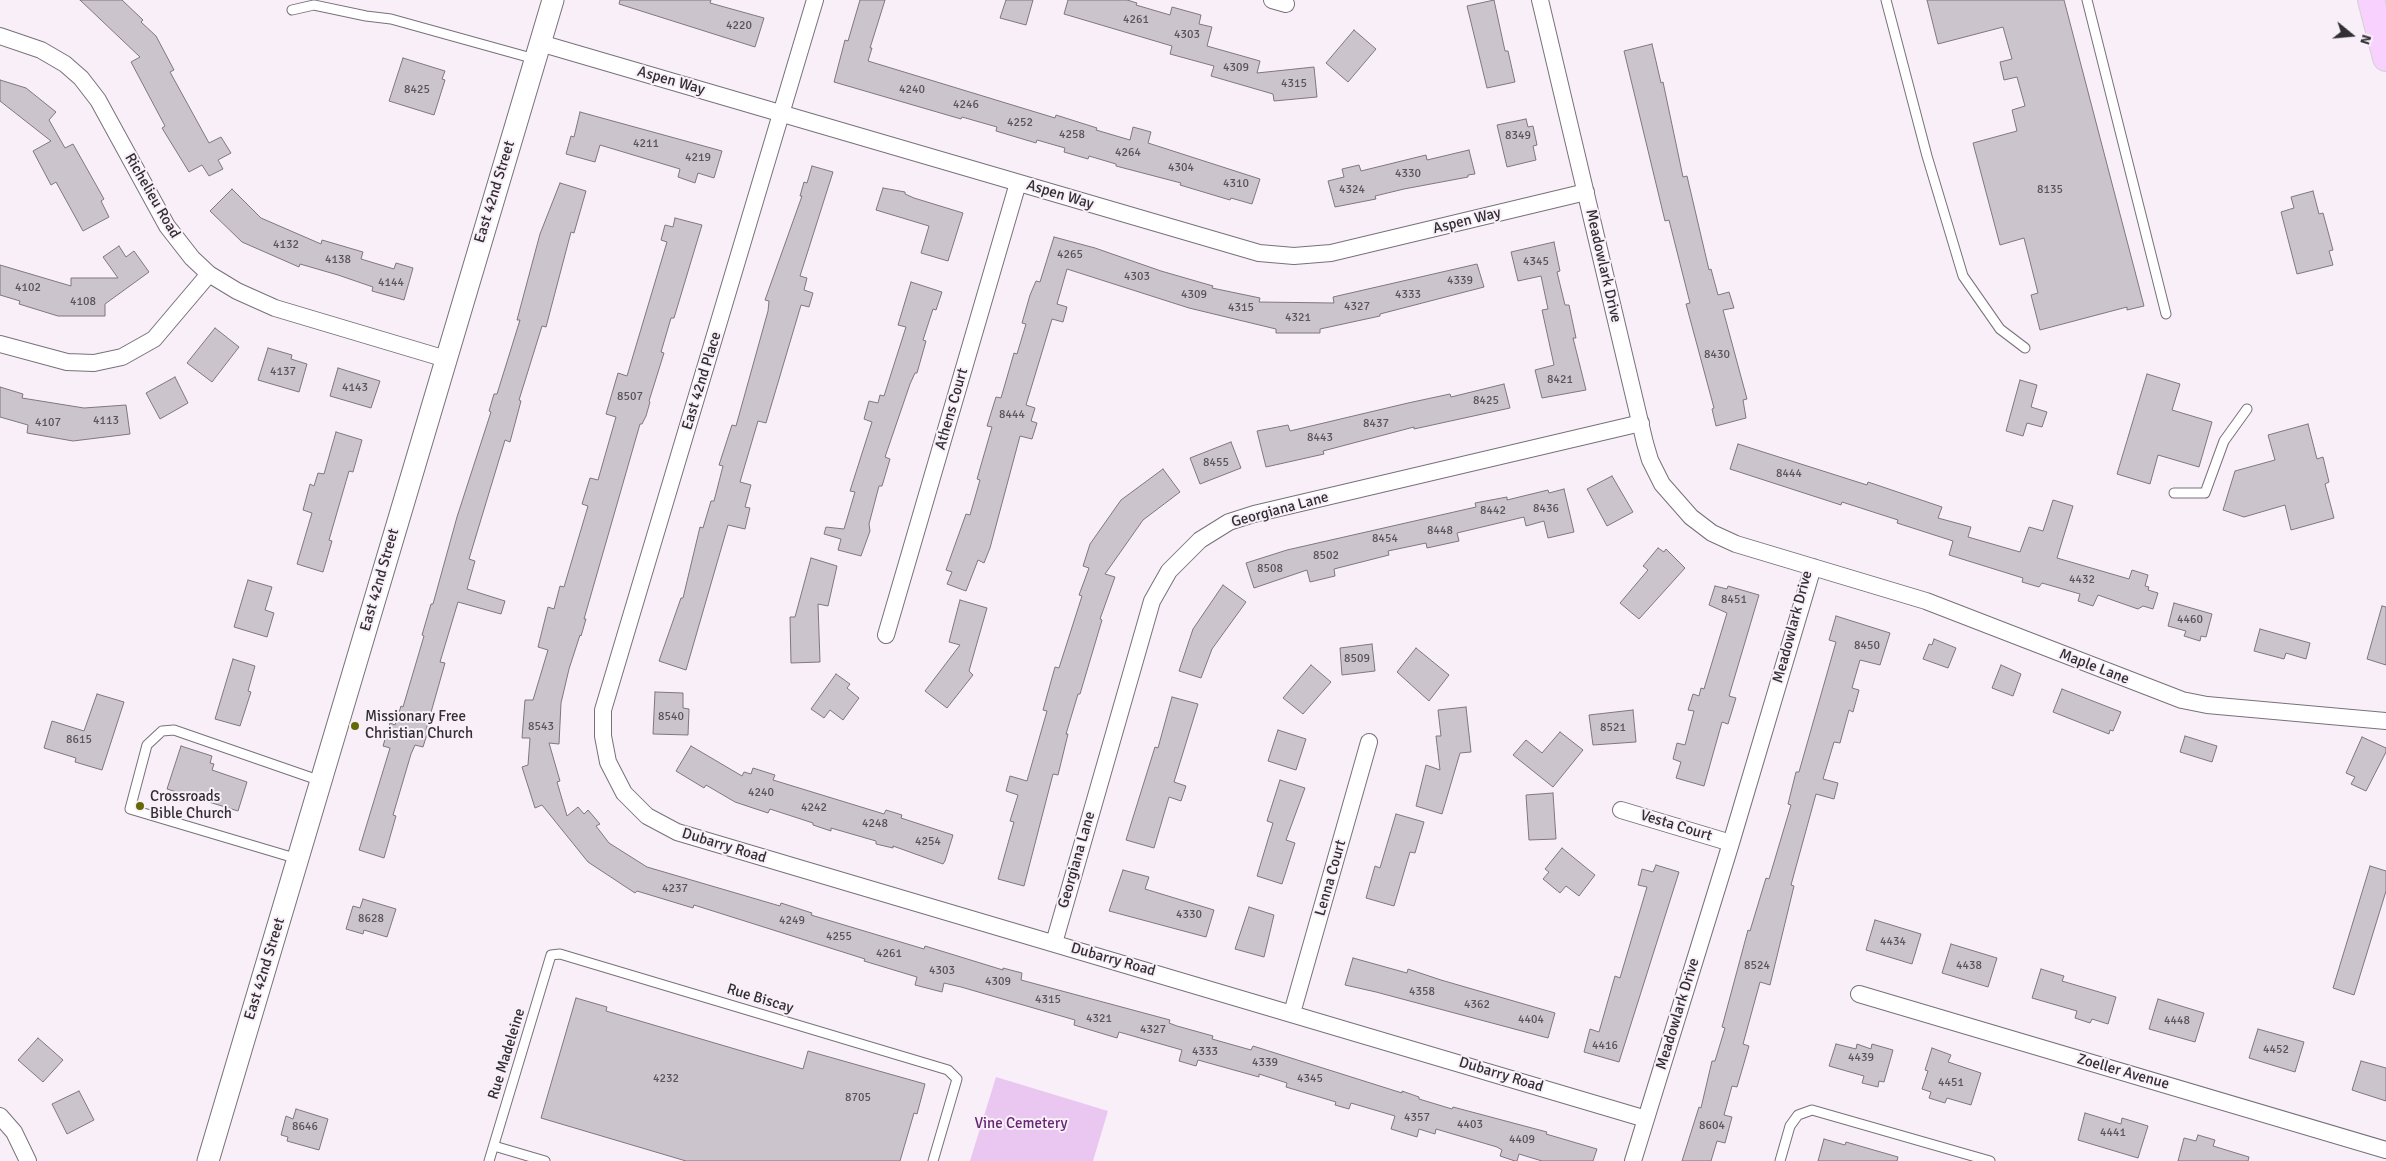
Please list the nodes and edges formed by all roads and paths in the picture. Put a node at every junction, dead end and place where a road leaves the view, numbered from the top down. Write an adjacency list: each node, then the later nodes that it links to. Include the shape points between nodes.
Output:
1 (553, 0): 9 (street, East 42nd Street)
2 (815, 0): 11 (street, East 42nd Place)
3 (1540, 0): 13 (street, Meadowlark Drive)
4 (1886, 0): 17 (lane, via 1963,276 2000,329)
5 (2087, 0): 15 (lane)
6 (2371, 0): 10 (main road)
7 (292, 10): 9 (lane, via 314,5)
8 (0, 36): 14 (street, Richelieu Road, via 41,50 81,78 98,100 167,226)
9 (538, 51): 11 (street, Aspen Way); 18 (street, East 42nd Street)
10 (2386, 58)
11 (781, 113): 12 (street, Aspen Way); 26 (street, East 42nd Place, via 604,710 603,736)
12 (1018, 183): 13 (street, Aspen Way, via 1250,251 1294,256 1331,253); 23 (street, Athens Court)
13 (1586, 192): 20 (street, Meadowlark Drive)
14 (209, 274): 16 (street, via 154,339 122,357 67,362); 18 (street, Richelieu Road, via 236,291 275,308)
15 (2166, 314)
16 (0, 344)
17 (2024, 348)
18 (446, 359): 27 (street, East 42nd Street)
19 (2247, 409): 21 (lane, via 2224,442 2205,493)
20 (1641, 423): 22 (street, Meadowlark Drive, via 1654,468 1673,498 1691,517 1728,541); 31 (street, Georgiana Lane, via 1254,514 1229,522 1200,540 1169,570 1152,601)
21 (2174, 493)
22 (1813, 567): 24 (street, Maple Lane, via 1926,601 2190,703); 29 (street, Meadowlark Drive)
23 (886, 635)
24 (2386, 721)
25 (1369, 742): 34 (street, Lenna Court)
26 (608, 762): 31 (street, Dubarry Road, via 634,806 661,826)
27 (322, 781): 30 (street, East 42nd Street); 30 (lane, via 174,730 162,731 147,745 130,808)
28 (1621, 810): 29 (street, Vesta Court)
29 (1731, 843): 36 (street, Meadowlark Drive)
30 (298, 859): 40 (street, East 42nd Street)
31 (1054, 943): 34 (street, Dubarry Road)
32 (551, 955): 37 (lane, Rue Madeleine); 43 (lane, Rue Biscay, via 560,954 943,1068 957,1079)
33 (1859, 994): 38 (street, Zoeller Avenue)
34 (1292, 1013): 36 (street, Dubarry Road)
35 (0, 1116): 39 (street, via 14,1132)
36 (1646, 1118): 44 (street, Meadowlark Drive)
37 (494, 1146): 41 (lane, Rue Madeleine); 42 (lane)
38 (2386, 1150)
39 (28, 1161)
40 (208, 1161)
41 (490, 1161)
42 (545, 1161)
43 (933, 1161)
44 (1633, 1161)
45 (1780, 1161): 46 (lane, via 1790,1126 1798,1115 1812,1110)
46 (1990, 1161)

